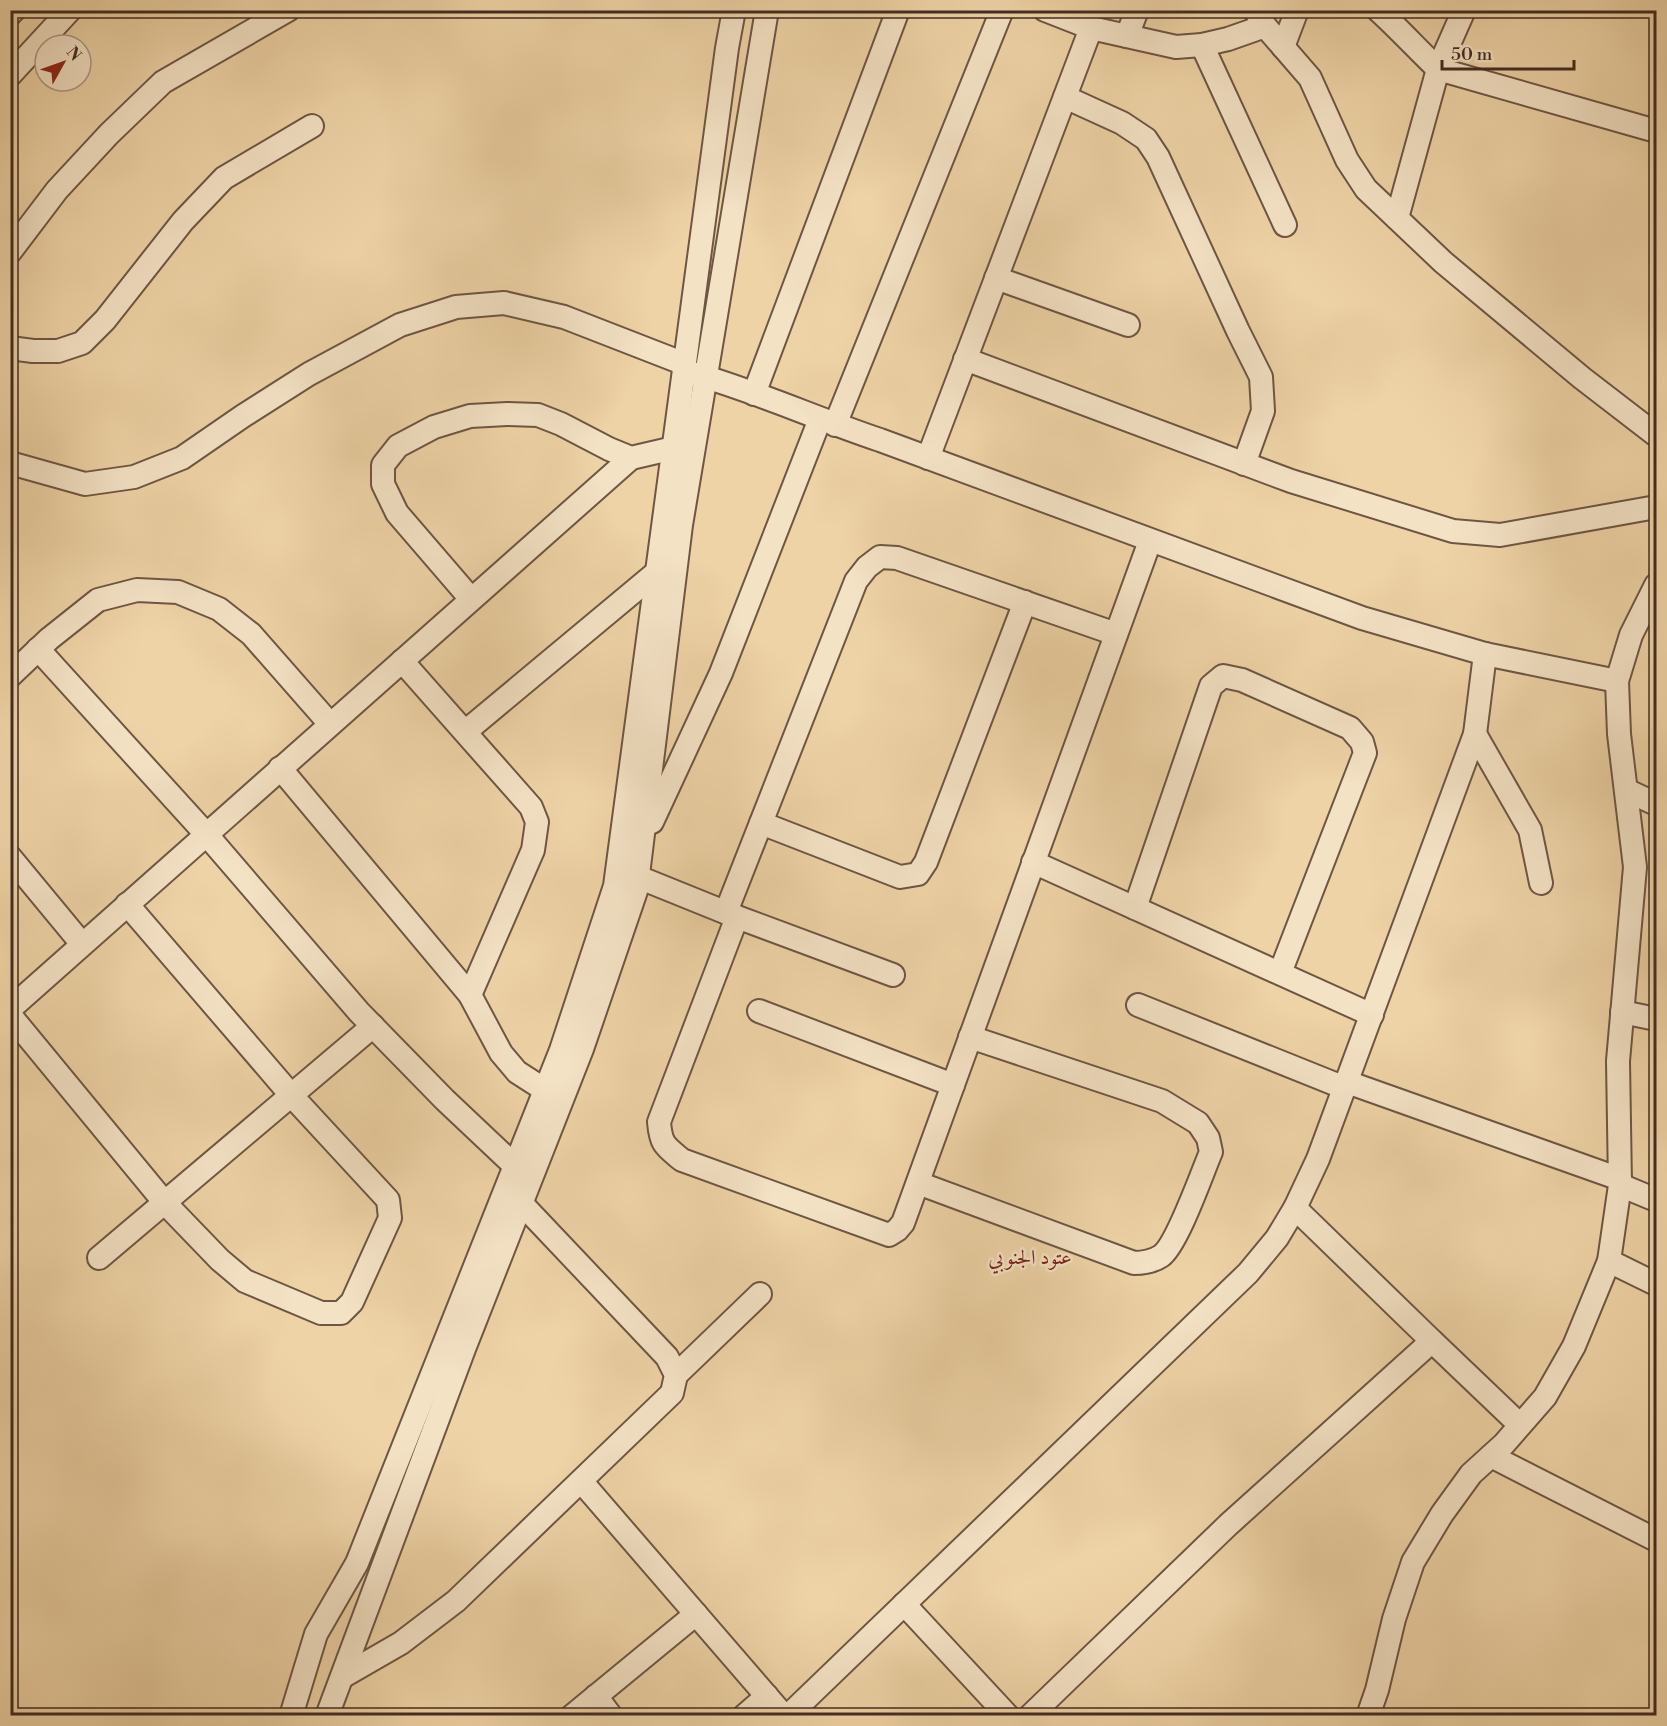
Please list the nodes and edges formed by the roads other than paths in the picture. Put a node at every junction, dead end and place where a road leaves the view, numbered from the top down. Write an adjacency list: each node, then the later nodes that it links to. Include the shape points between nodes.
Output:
1 (14, 10): 13 (street)
2 (70, 10): 20 (street)
3 (288, 10): 26 (street, via 163,82 57,190)
4 (734, 10): 31 (street)
5 (767, 10): 32 (street)
6 (898, 10): 33 (street)
7 (1002, 10): 34 (street)
8 (1045, 10): 15 (street)
9 (1137, 10): 16 (street)
10 (1297, 10): 18 (street)
11 (1378, 10): 19 (street)
12 (1464, 10): 19 (street)
13 (10, 14)
14 (1260, 18): 17 (street, via 1228,39); 18 (street)
15 (1091, 28): 16 (street); 21 (street)
16 (1127, 36): 17 (street, via 1176,47)
17 (1202, 45): 25 (street)
18 (1283, 47): 24 (street, via 1310,78 1347,160 1366,189)
19 (1438, 69): 23 (street); 24 (street)
20 (10, 75)
21 (1065, 97): 27 (street); 40 (street, via 1122,123 1146,139 1158,157 1261,377 1263,411)
22 (312, 126): 29 (street, via 224,178 183,221 82,344 58,351)
23 (1656, 131)
24 (1397, 218): 35 (street, via 1443,262)
25 (1285, 225)
26 (10, 252)
27 (996, 278): 28 (street); 30 (street)
28 (1128, 325)
29 (10, 348)
30 (965, 359): 38 (street); 40 (street)
31 (684, 367): 32 (street); 36 (street); 39 (street, via 564,317 504,303 456,307 400,325 309,375 182,458 134,477 84,484)
32 (706, 377): 33 (street); 61 (street, via 681,525)
33 (754, 394): 34 (street)
34 (827, 422): 38 (street); 61 (street, via 720,674)
35 (1656, 435)
36 (674, 448): 37 (street); 43 (street)
37 (631, 458): 45 (street); 45 (street, via 538,415 470,416 434,427 398,446 383,465 383,484 397,513)
38 (928, 458): 42 (street)
39 (10, 463)
40 (1244, 464): 41 (street, via 1452,531 1500,535)
41 (1656, 507)
42 (1150, 541): 47 (street); 49 (street, via 1362,618)
43 (657, 572): 54 (street); 84 (street, via 615,886)
44 (1656, 585): 52 (street, via 1631,635)
45 (471, 599): 50 (street)
46 (1025, 602): 47 (street); 59 (street, via 897,558 880,557 867,567 856,580); 59 (street, via 926,862 918,874 900,878)
47 (1116, 634): 63 (street)
48 (38, 649): 51 (street); 53 (street, via 99,600 137,590 178,592 219,609 251,634); 60 (street)
49 (1485, 654): 52 (street); 55 (street)
50 (402, 661): 53 (street); 54 (street)
51 (10, 676)
52 (1617, 681): 57 (street)
53 (330, 724): 56 (street)
54 (465, 732): 72 (street, via 531,807 537,822 533,850)
55 (1475, 734): 65 (street, via 1530,830); 78 (street)
56 (280, 768): 60 (street); 72 (street)
57 (1626, 790): 58 (street); 76 (street, via 1635,867)
58 (1656, 804)
59 (761, 823): 68 (street)
60 (206, 834): 66 (street); 80 (street)
61 (642, 842): 64 (street)
62 (10, 857): 69 (street)
63 (1033, 862): 67 (street); 81 (street)
64 (638, 877): 68 (street); 91 (street, via 582,1049)
65 (1541, 883)
66 (127, 904): 69 (street); 85 (street)
67 (1135, 908): 70 (street); 70 (street, via 1211,686 1223,676 1242,680 1350,728 1362,742 1365,753)
68 (732, 915): 71 (street); 88 (street, via 659,1122 661,1140 682,1160 889,1234 903,1223)
69 (82, 944): 74 (street)
70 (1280, 974): 78 (street)
71 (893, 975)
72 (470, 995): 84 (street, via 501,1053 517,1072)
73 (1138, 1005): 83 (street)
74 (10, 1009)
75 (759, 1011): 82 (street)
76 (1622, 1012): 79 (street); 87 (street, via 1617,1060)
77 (10, 1015): 90 (street)
78 (1372, 1015): 83 (street)
79 (1656, 1019)
80 (373, 1026): 85 (street); 86 (street)
81 (970, 1037): 82 (street); 88 (street, via 1162,1101 1198,1123 1211,1152 1174,1239 1162,1255 1147,1263 1134,1263)
82 (953, 1085): 88 (street)
83 (1346, 1085): 87 (street); 92 (street)
84 (545, 1090): 86 (street)
85 (291, 1095): 90 (street); 90 (street, via 388,1200 390,1218 352,1302 341,1313 321,1313 245,1281)
86 (515, 1166): 108 (street, via 357,1563 316,1634)
87 (1620, 1182): 89 (street); 94 (street)
88 (918, 1183)
89 (1656, 1200)
90 (165, 1203): 93 (street)
91 (522, 1204): 98 (street, via 668,1357); 105 (street)
92 (1295, 1208): 97 (street); 103 (street, via 1248,1273)
93 (99, 1258)
94 (1609, 1261): 95 (street); 99 (street, via 1574,1346 1545,1397)
95 (1656, 1284)
96 (760, 1294): 98 (street)
97 (1432, 1341): 99 (street); 115 (street, via 1228,1525)
98 (676, 1375): 101 (street, via 672,1393)
99 (1520, 1425): 100 (street)
100 (1491, 1456): 102 (street); 116 (street, via 1471,1474 1413,1562)
101 (581, 1481): 104 (street); 105 (street, via 456,1601 401,1643)
102 (1656, 1540)
103 (904, 1605): 113 (street); 114 (street)
104 (696, 1614): 106 (street); 107 (street)
105 (342, 1677): 109 (street)
106 (596, 1696): 110 (street); 111 (street)
107 (767, 1696): 112 (street); 113 (street)
108 (291, 1716)
109 (327, 1716)
110 (572, 1716)
111 (610, 1716)
112 (744, 1716)
113 (786, 1716)
114 (1008, 1716)
115 (1030, 1716)
116 (1368, 1716)

